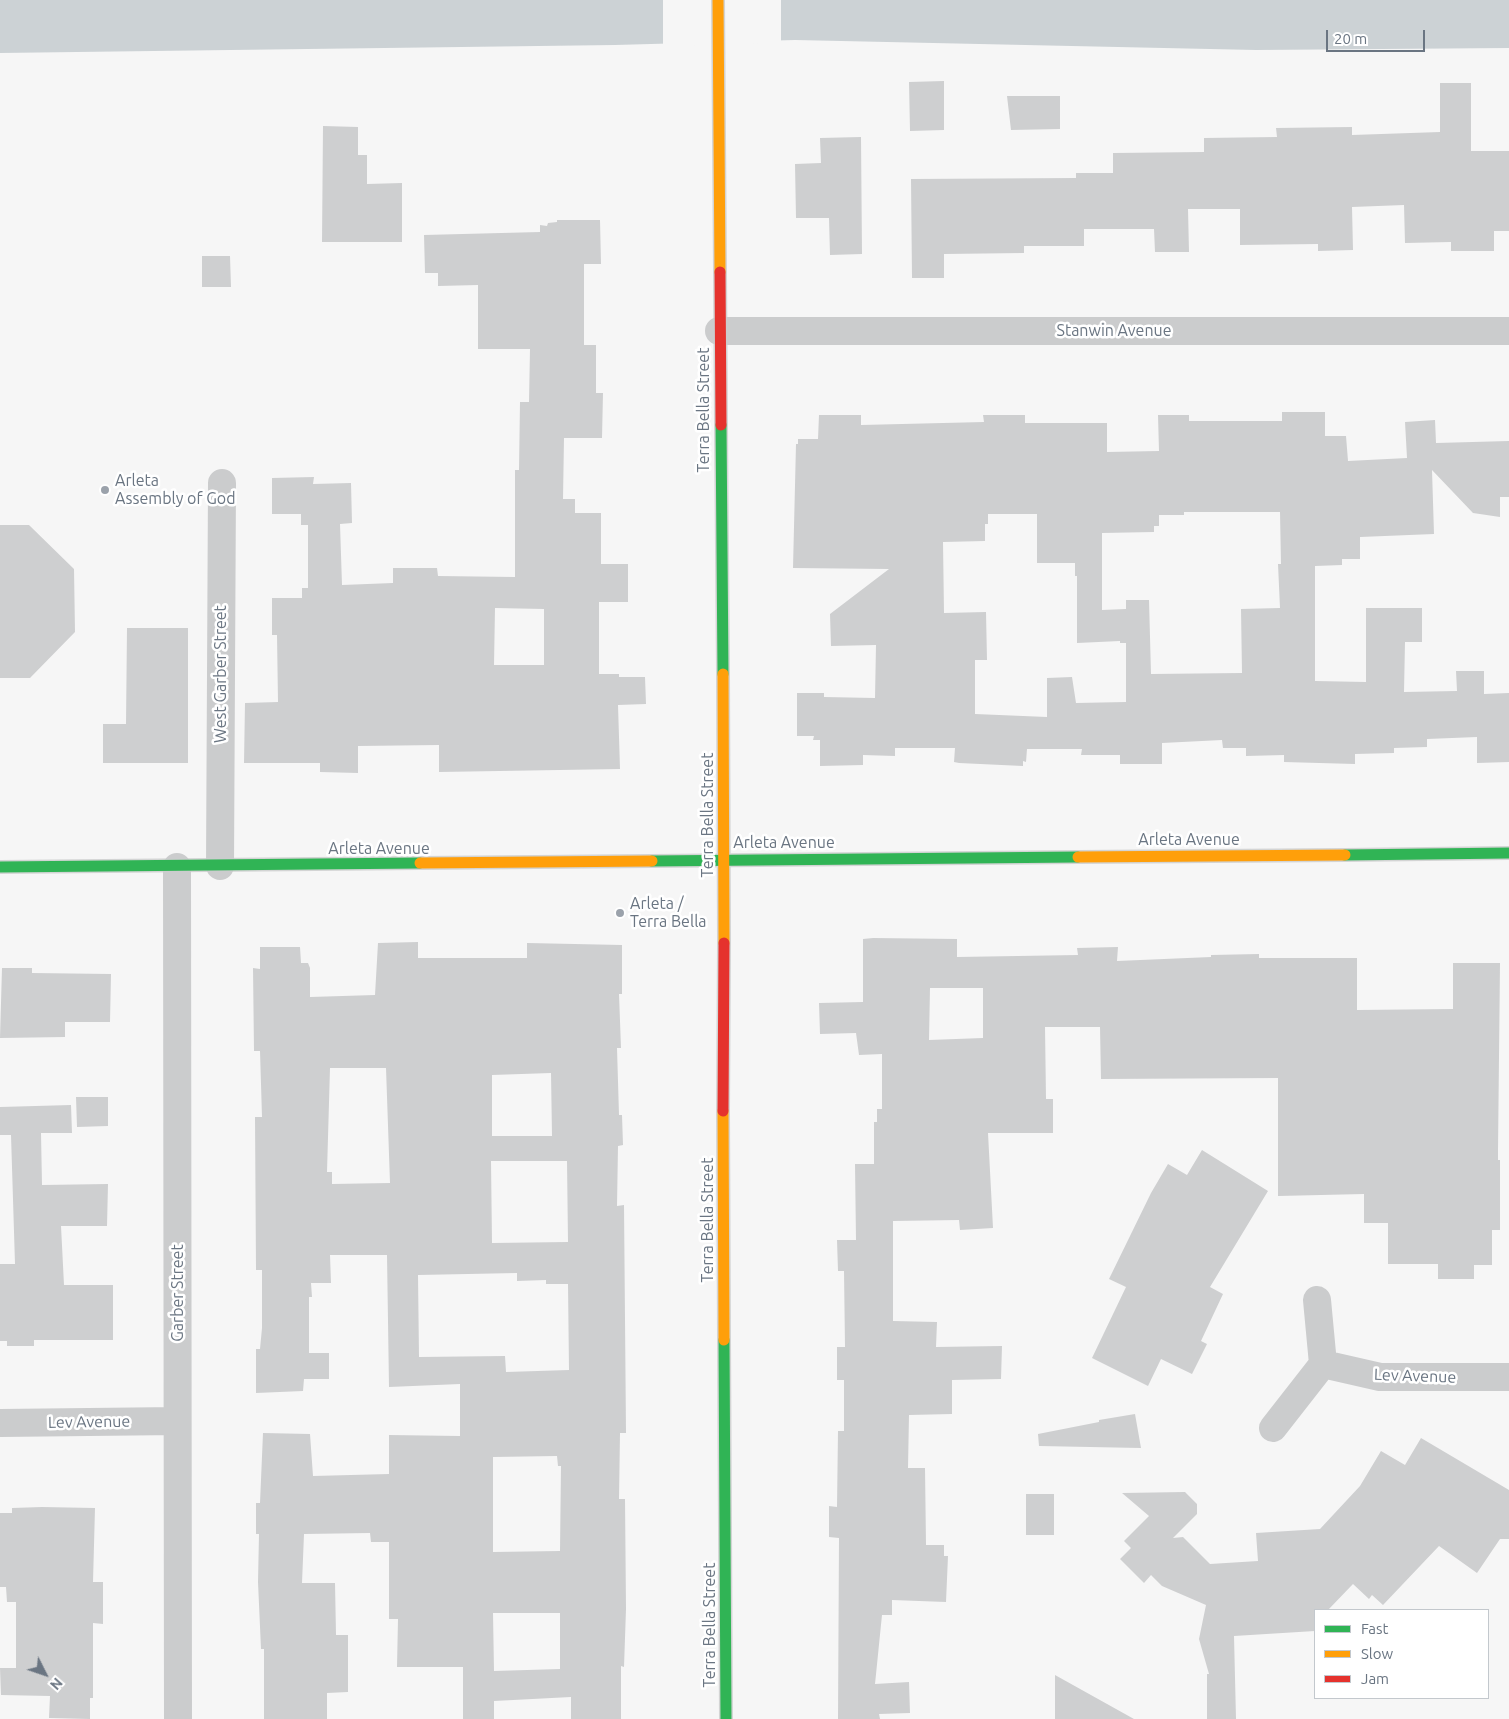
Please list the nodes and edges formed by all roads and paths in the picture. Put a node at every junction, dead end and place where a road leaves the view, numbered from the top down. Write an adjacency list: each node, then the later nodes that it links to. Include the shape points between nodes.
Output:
1 (718, 0): 3 (main road, Terra Bella Street)
2 (1509, 331): 3 (street, Stanwin Avenue)
3 (720, 332): 6 (main road, Terra Bella Street)
4 (222, 483): 8 (street, West Garber Street)
5 (1509, 854): 6 (main road, Arleta Avenue)
6 (725, 860): 8 (main road, Arleta Avenue); 17 (main road, Terra Bella Street)
7 (177, 866): 8 (main road, Arleta Avenue); 9 (main road, Arleta Avenue); 13 (street, Garber Street)
8 (220, 866)
9 (0, 867)
10 (1318, 1300): 11 (street)
11 (1323, 1364): 12 (street, Lev Avenue, via 1380,1377); 15 (street)
12 (1509, 1377)
13 (178, 1421): 14 (street, Lev Avenue); 16 (street, Garber Street)
14 (0, 1423)
15 (1273, 1428)
16 (178, 1719)
17 (726, 1719)

